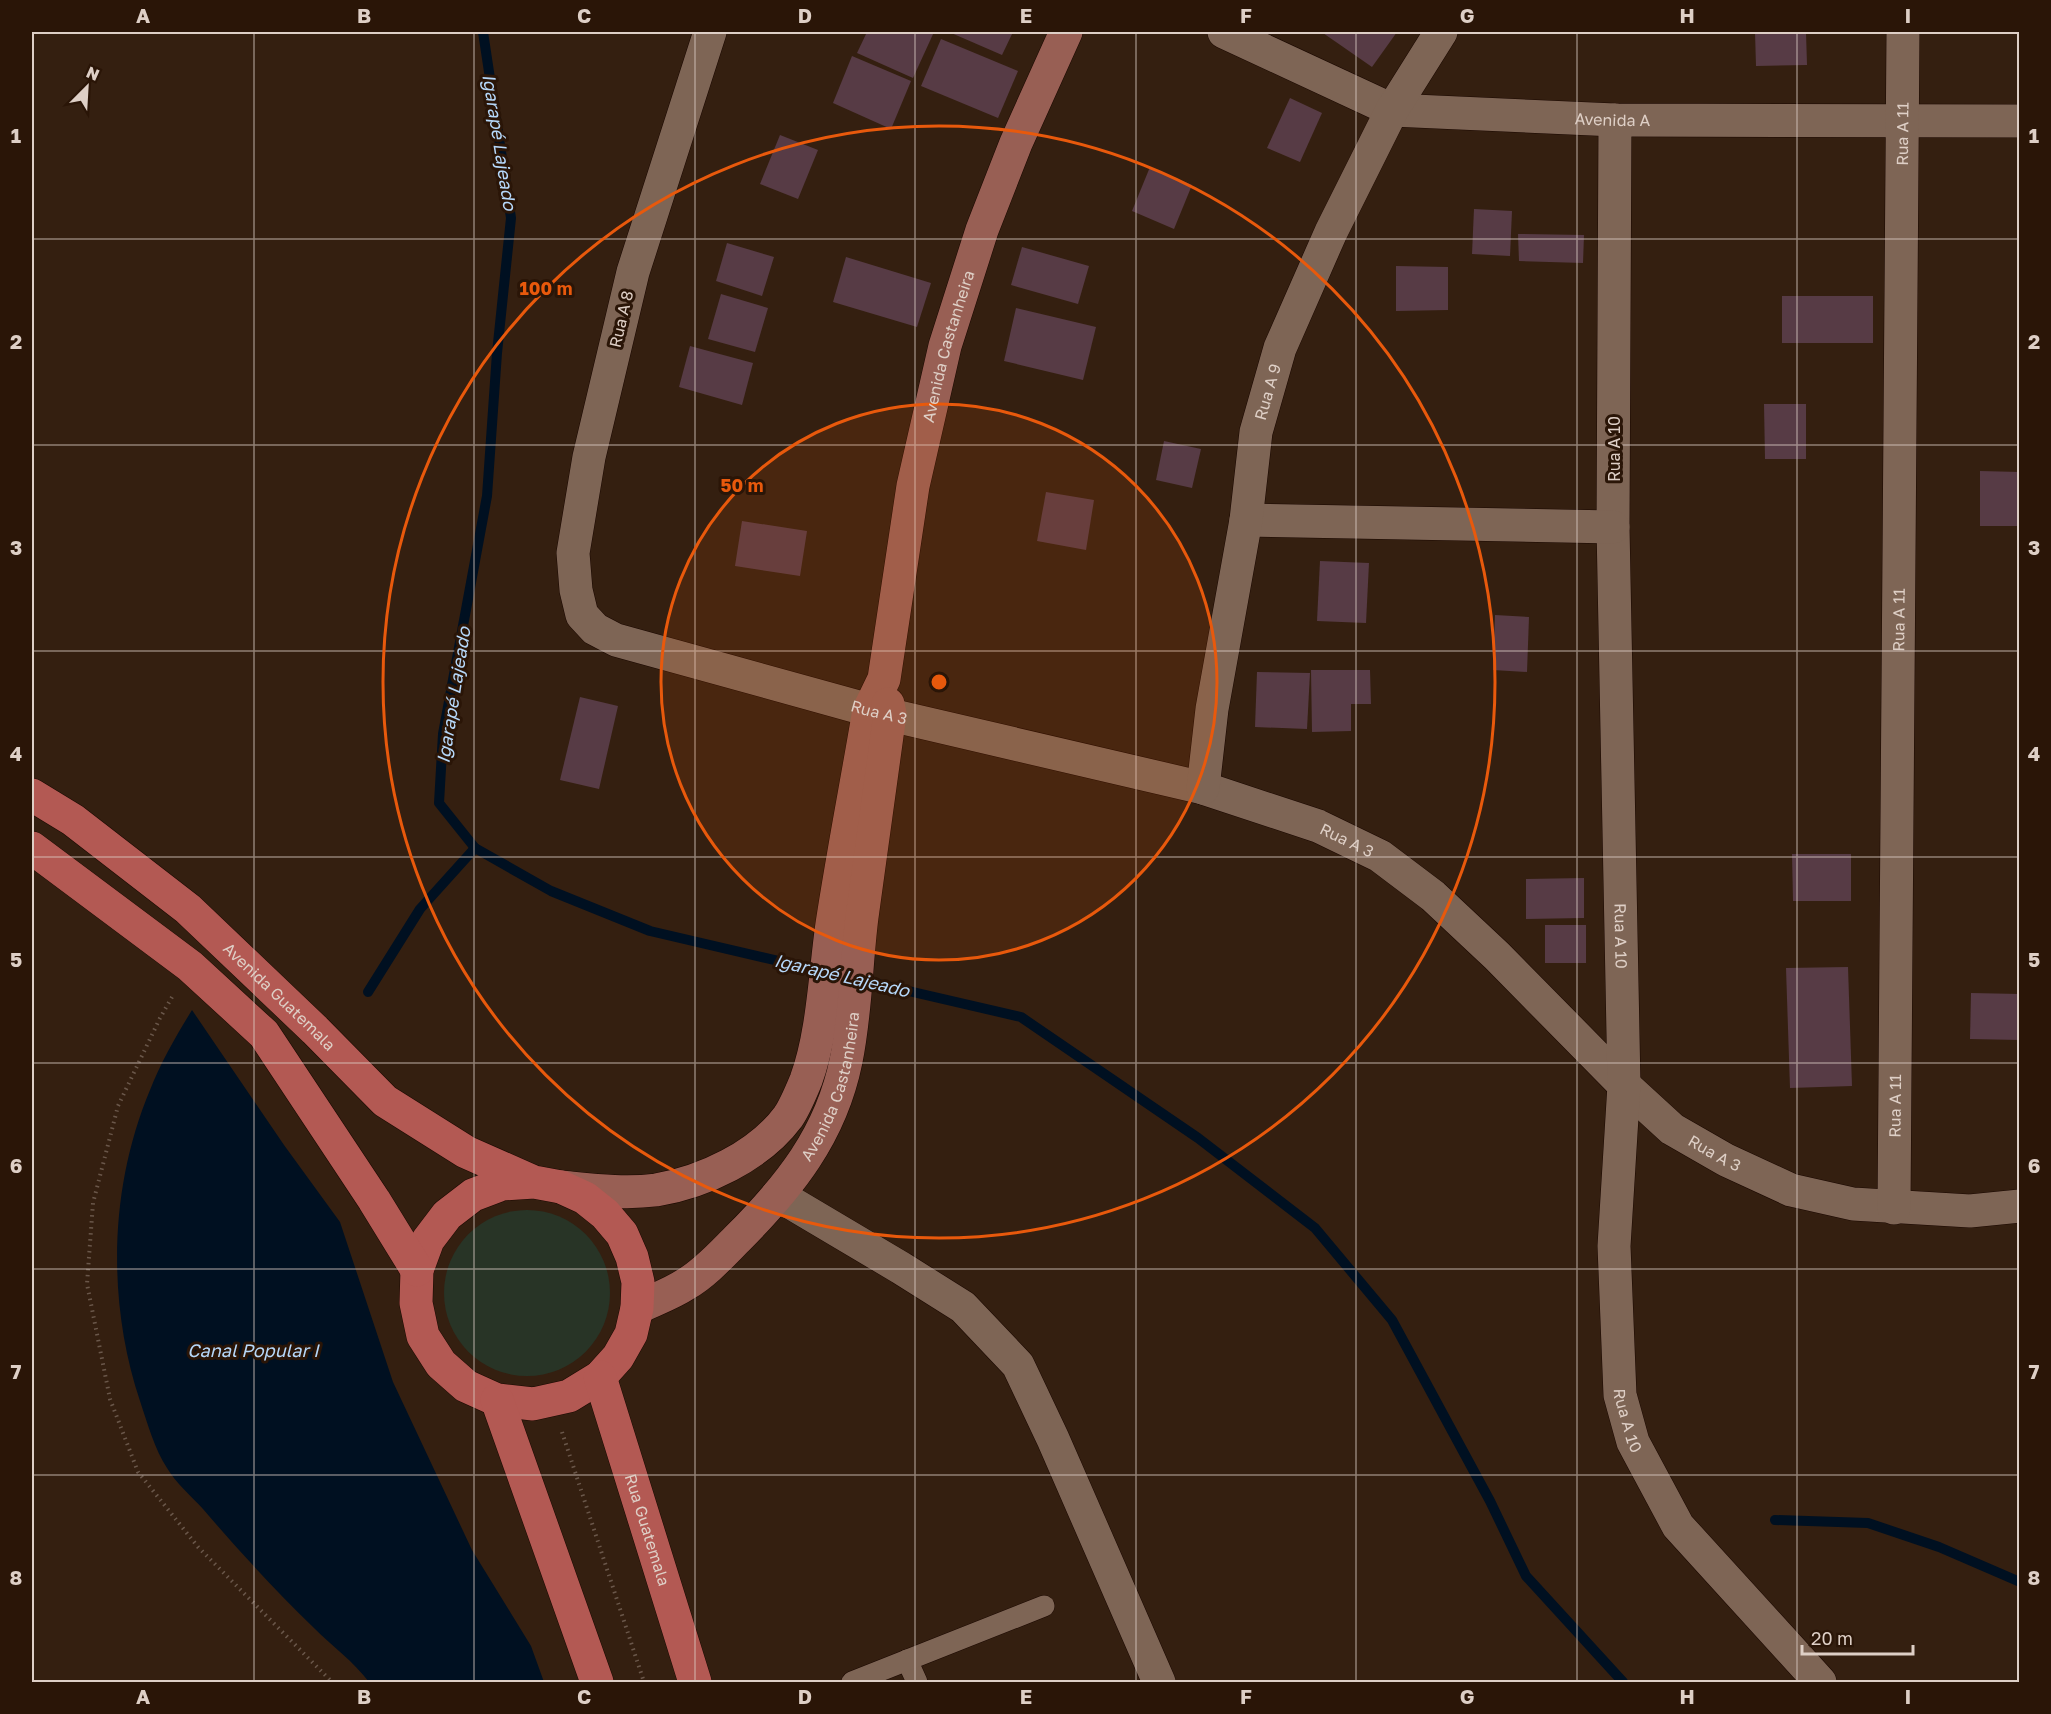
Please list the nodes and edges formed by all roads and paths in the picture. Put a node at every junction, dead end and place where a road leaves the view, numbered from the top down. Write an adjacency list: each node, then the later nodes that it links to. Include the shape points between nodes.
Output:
1 (710, 32): 12 (street, Rua A 8, via 633,272 589,457 573,553)
2 (1066, 32): 13 (street, Avenida Castanheira, via 982,230 945,346 914,486)
3 (1224, 32): 6 (street, Avenida A)
4 (1441, 32): 6 (street, Rua A 9)
5 (1903, 32): 9 (street, Rua A 11)
6 (1392, 110): 7 (street, Avenida A); 10 (street, Rua A 9, via 1331,232 1281,348 1256,432)
7 (1615, 120): 9 (street, Avenida A); 11 (street, Rua A 10)
8 (2019, 121): 9 (street, Avenida A)
9 (1903, 122): 23 (street, Rua A 11)
10 (1246, 520): 11 (street); 14 (street, Rua A 9, via 1212,710)
11 (1613, 527): 19 (street, Rua A 10)
12 (582, 615): 13 (street, Rua A 3, via 595,629 616,639)
13 (880, 712): 14 (street, Rua A 3); 18 (street, Avenida Castanheira)
14 (1203, 788): 19 (street, Rua A 3, via 1318,826 1380,856 1433,896 1489,948)
15 (32, 795): 20 (main road, Avenida Guatemala, via 73,820 188,909 385,1101 466,1152)
16 (32, 848): 17 (main road)
17 (190, 966): 24 (main road, via 264,1034); 31 (path, via 118,1106 93,1203 87,1284 110,1399 138,1472 198,1547)
18 (840, 984): 20 (street, Avenida Castanheira, via 789,1116 761,1146 696,1179 656,1190 610,1192); 21 (street, Avenida Castanheira, via 853,1023 836,1101 819,1138)
19 (1624, 1085): 23 (street, Rua A 3, via 1672,1129 1737,1166 1791,1190 1853,1204); 38 (street, Rua A 10, via 1614,1246 1620,1395 1633,1442 1677,1526)
20 (547, 1184): 24 (main road, via 502,1184 472,1195 447,1215 428,1240); 25 (main road, Avenida Guatemala, via 591,1203 622,1234 638,1282)
21 (778, 1195): 25 (street, Avenida Castanheira, via 722,1254 687,1284); 37 (street, via 963,1307 1018,1365)
22 (2019, 1206): 23 (street, Rua A 3, via 1970,1210)
23 (1894, 1208)
24 (417, 1270): 27 (main road, Avenida Guatemala, via 416,1303 423,1336 441,1364 466,1386)
25 (637, 1308): 26 (main road, Avenida Guatemala, via 631,1334)
26 (600, 1377): 27 (main road, Avenida Guatemala, via 569,1396 533,1404); 34 (main road, Rua Guatemala)
27 (497, 1400): 32 (main road)
28 (560, 1424): 33 (path)
29 (1044, 1606): 30 (lane)
30 (907, 1660): 35 (lane); 36 (lane)
31 (332, 1683)
32 (597, 1683)
33 (644, 1683)
34 (695, 1683)
35 (852, 1683)
36 (917, 1683)
37 (1159, 1683)
38 (1820, 1683)

